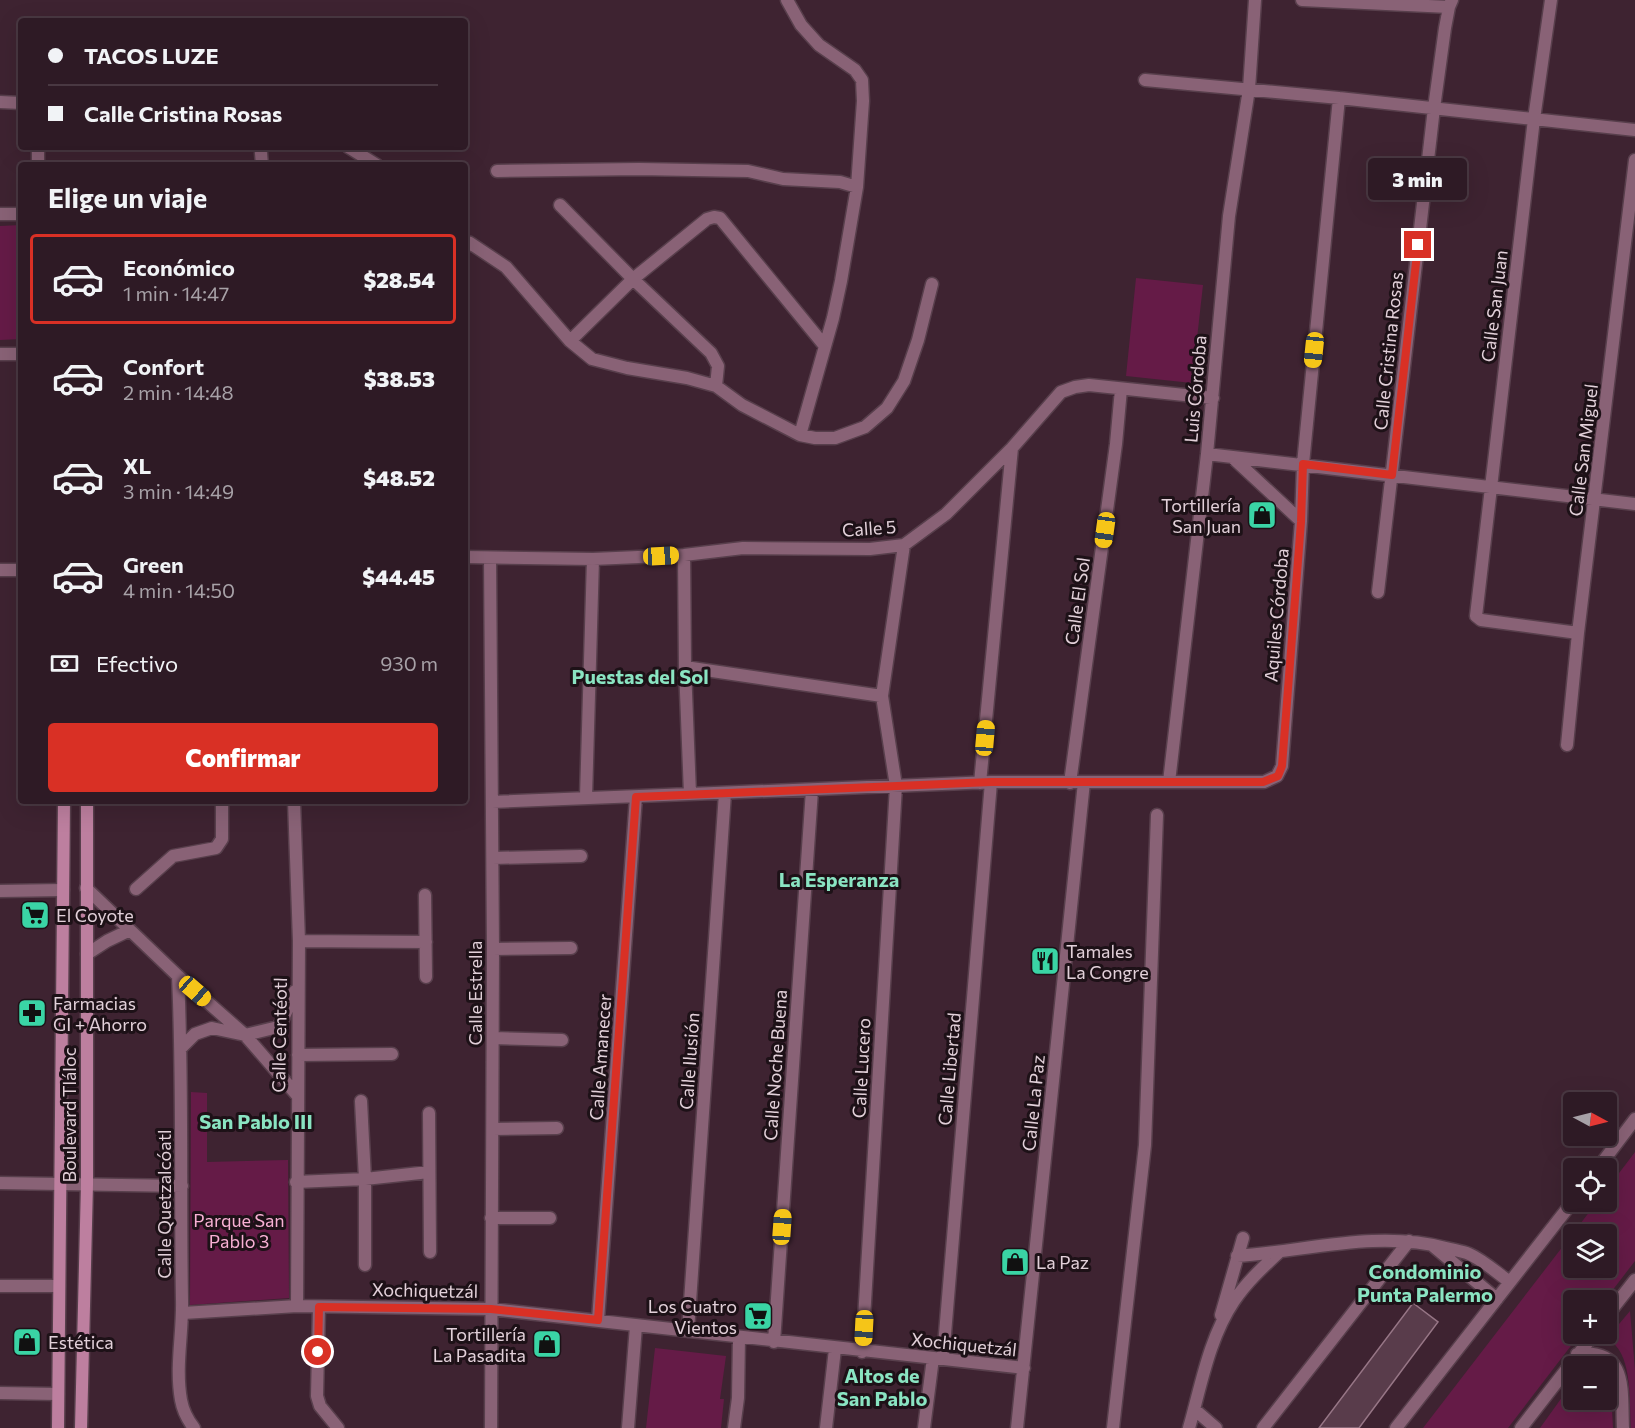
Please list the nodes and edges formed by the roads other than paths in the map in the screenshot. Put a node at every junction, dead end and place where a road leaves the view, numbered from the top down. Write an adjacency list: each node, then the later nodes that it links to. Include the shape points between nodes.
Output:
1 (787, 0): 18 (street, via 801,26 862,80)
2 (1255, 0): 7 (street, Luis Córdoba)
3 (1302, 0): 5 (street)
4 (1551, 0): 12 (street, Calle San Juan)
5 (1451, 3): 11 (street, Calle Cristina Rosas)
6 (1145, 80): 7 (street)
7 (1249, 89): 8 (street); 31 (street, Luis Córdoba, via 1229,216)
8 (1339, 98): 11 (street); 36 (street, Aquiles Córdoba)
9 (0, 102): 10 (street)
10 (18, 103)
11 (1434, 108): 12 (street); 37 (street, Calle Cristina Rosas)
12 (1534, 119): 13 (street); 38 (street, Calle San Juan)
13 (1635, 130)
14 (353, 150): 16 (street)
15 (1635, 160): 39 (street, Calle San Miguel)
16 (372, 162)
17 (498, 171): 18 (street, via 748,171)
18 (856, 187): 26 (street, via 841,281)
19 (560, 205): 23 (street)
20 (0, 214): 21 (street)
21 (18, 214)
22 (468, 245): 25 (street, via 506,267)
23 (633, 279): 25 (street); 26 (street, via 707,219 720,218); 29 (street, via 711,353 718,366)
24 (932, 284): 32 (street, via 904,381 887,408 865,427 835,438)
25 (570, 341): 29 (street, via 592,358)
26 (824, 345): 32 (street)
27 (0, 354): 28 (street)
28 (18, 354)
29 (716, 386): 32 (street, via 742,405)
30 (1121, 388): 31 (street, Calle 5); 33 (street, Calle 5, via 1089,385 1061,392); 57 (street, Calle El Sol)
31 (1213, 398): 34 (street, Luis Córdoba)
32 (800, 435)
33 (1012, 448): 42 (street, Calle 5, via 946,514); 54 (street, Calle Libertad)
34 (1208, 454): 35 (street); 56 (street, Luis Córdoba)
35 (1232, 457): 36 (street); 41 (street)
36 (1303, 464): 37 (street); 41 (street, Aquiles Córdoba)
37 (1392, 475): 38 (street); 49 (street, Calle Cristina Rosas)
38 (1491, 487): 39 (street); 50 (street, Calle San Juan, via 1476,616 1480,620)
39 (1595, 498): 40 (street); 50 (street, Calle San Miguel)
40 (1635, 504)
41 (1301, 522): 56 (street, Aquiles Córdoba, via 1282,766 1278,776 1263,782)
42 (904, 545): 43 (street, Calle 5, via 870,549 743,548); 52 (street, Calle Lucero)
43 (684, 555): 46 (street, Calle 5); 51 (street)
44 (468, 557): 45 (street, Calle 5)
45 (490, 558): 46 (street, Calle 5); 64 (street, Calle Estrella)
46 (592, 559): 62 (street)
47 (0, 570): 48 (street)
48 (18, 570)
49 (1378, 592)
50 (1578, 633): 53 (street, Calle San Miguel)
51 (685, 667): 52 (street); 61 (street)
52 (882, 696): 58 (street, Calle Lucero)
53 (1567, 745)
54 (986, 782): 57 (street); 58 (street); 136 (street, Calle Libertad)
55 (1084, 782): 56 (street); 57 (street); 137 (street, Calle La Paz)
56 (1169, 782)
57 (1070, 783)
58 (896, 786): 59 (street); 134 (street, Calle Lucero)
59 (812, 790): 60 (street); 131 (street, Calle Noche Buena)
60 (725, 793): 61 (street); 128 (street, Calle Ilusión)
61 (690, 794): 63 (street)
62 (586, 797): 63 (street); 64 (street)
63 (636, 797): 126 (street, Calle Amanecer)
64 (492, 802): 71 (street, Calle Estrella)
65 (64, 804): 73 (street, Boulevard Tláloc)
66 (87, 804): 72 (street, Boulevard Tláloc)
67 (222, 804): 74 (street, via 222,839 216,848 173,856)
68 (294, 804): 78 (street, Calle Centéotl)
69 (1156, 815): 151 (street, via 1145,1145)
70 (581, 856): 71 (street)
71 (493, 858): 81 (street, Calle Estrella)
72 (86, 888): 77 (street); 82 (street, Boulevard Tláloc)
73 (63, 890): 75 (street); 103 (street, Boulevard Tláloc)
74 (136, 890)
75 (0, 891)
76 (425, 895): 79 (street)
77 (130, 930): 82 (street); 83 (street)
78 (298, 941): 79 (street); 85 (street, Calle Centéotl)
79 (426, 942): 84 (street)
80 (571, 948): 81 (street)
81 (493, 949): 87 (street, Calle Estrella)
82 (87, 954): 104 (street, Boulevard Tláloc)
83 (178, 976): 86 (street); 89 (street, Calle Quetzalcóatl)
84 (426, 977)
85 (298, 985): 86 (street, via 278,1027); 91 (street, Calle Centéotl)
86 (245, 1035): 89 (street, via 212,1028 195,1034); 92 (street)
87 (493, 1038): 88 (street); 97 (street, Calle Estrella)
88 (562, 1040)
89 (182, 1048): 105 (street, Calle Quetzalcóatl)
90 (392, 1054): 91 (street)
91 (298, 1055): 92 (street, Calle Centéotl)
92 (297, 1095): 101 (street, Calle Centéotl)
93 (361, 1101): 100 (street)
94 (429, 1113): 99 (street)
95 (1635, 1119): 98 (street)
96 (557, 1128): 97 (street)
97 (493, 1130): 107 (street, Calle Estrella)
98 (1606, 1158)
99 (429, 1172): 100 (street); 112 (street)
100 (365, 1179): 101 (street); 115 (street)
101 (296, 1182): 122 (street, Calle Centéotl)
102 (0, 1183): 103 (street)
103 (60, 1184): 104 (street); 119 (street, Boulevard Tláloc)
104 (87, 1184): 105 (street); 142 (street, Boulevard Tláloc)
105 (182, 1186): 125 (street, Calle Quetzalcóatl)
106 (1565, 1212): 117 (street)
107 (491, 1218): 108 (street); 124 (street, Calle Estrella)
108 (550, 1218)
109 (1243, 1238): 114 (street)
110 (1409, 1241): 111 (street); 113 (street, via 1376,1239); 154 (street)
111 (1430, 1244): 117 (street, via 1469,1254); 120 (street)
112 (430, 1252)
113 (1278, 1253): 114 (street); 129 (street, via 1234,1301)
114 (1237, 1256): 129 (street)
115 (365, 1265)
116 (1635, 1280): 121 (street)
117 (1510, 1282): 120 (street)
118 (0, 1286): 119 (street)
119 (59, 1286): 139 (street, Boulevard Tláloc)
120 (1497, 1299): 155 (street)
121 (1617, 1303)
122 (297, 1306): 123 (street, Xochiquetzál); 125 (street, Xochiquetzál)
123 (319, 1307): 124 (street, Xochiquetzál); 144 (street, via 317,1396)
124 (491, 1309): 126 (street, Xochiquetzál); 145 (street, Calle Estrella)
125 (183, 1313): 143 (street, Calle Quetzalcóatl, via 178,1365 181,1400 186,1419)
126 (598, 1320): 127 (street, Xochiquetzál)
127 (636, 1326): 128 (street, Xochiquetzál); 146 (street)
128 (688, 1331): 130 (street, Xochiquetzál)
129 (1216, 1335): 140 (street)
130 (739, 1337): 131 (street, Xochiquetzál); 147 (street)
131 (774, 1342): 133 (street, Xochiquetzál)
132 (1586, 1344): 135 (street)
133 (836, 1349): 134 (street, Xochiquetzál); 148 (street)
134 (862, 1352): 136 (street, Xochiquetzál)
135 (1577, 1354): 156 (street); 157 (street, via 1598,1353 1615,1363)
136 (938, 1358): 137 (street, Xochiquetzál); 149 (street, Calle Libertad)
137 (1024, 1368): 150 (street, Calle La Paz)
138 (0, 1393): 139 (street)
139 (58, 1394): 141 (street, Boulevard Tláloc)
140 (1194, 1409): 152 (street); 153 (street)
141 (57, 1428)
142 (81, 1428)
143 (194, 1428)
144 (338, 1428)
145 (491, 1428)
146 (628, 1428)
147 (734, 1428)
148 (826, 1428)
149 (924, 1428)
150 (1017, 1428)
151 (1113, 1428)
152 (1189, 1428)
153 (1216, 1428)
154 (1263, 1428)
155 (1396, 1428)
156 (1521, 1428)
157 (1623, 1428)

